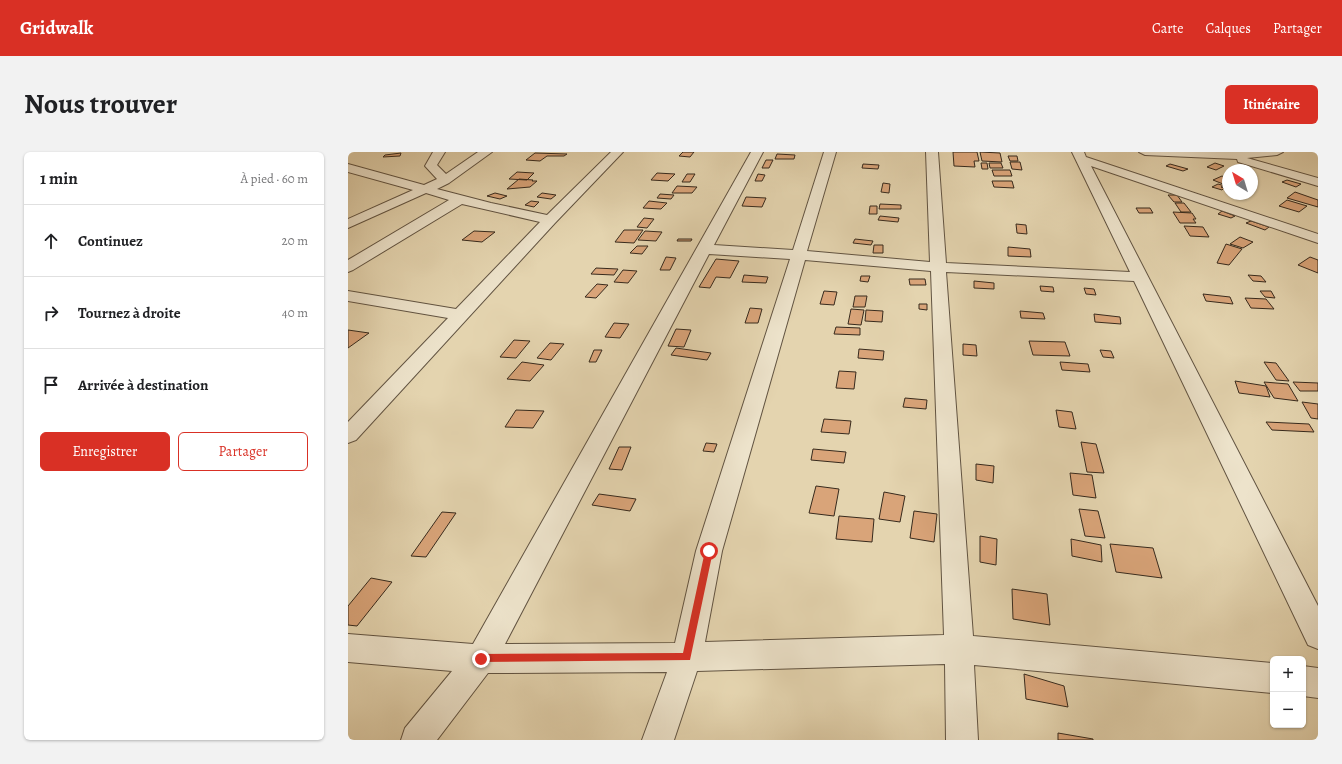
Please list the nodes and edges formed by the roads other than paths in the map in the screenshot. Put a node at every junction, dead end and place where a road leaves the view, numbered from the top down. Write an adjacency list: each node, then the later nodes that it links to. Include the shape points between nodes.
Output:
1 (439, 152): 12 (street, via 430,166)
2 (486, 152): 12 (street)
3 (617, 152): 16 (street)
4 (757, 152): 19 (street)
5 (830, 152): 20 (street)
6 (932, 152): 22 (street)
7 (1145, 152): 9 (street)
8 (1277, 152): 9 (street)
9 (1226, 154): 13 (street)
10 (1080, 155): 18 (street); 23 (street)
11 (348, 168): 14 (street)
12 (444, 180): 14 (street)
13 (1318, 182)
14 (424, 190): 15 (street); 17 (street)
15 (460, 199): 16 (street); 21 (street)
16 (550, 220): 25 (street)
17 (348, 224)
18 (1318, 239)
19 (704, 249): 20 (street); 31 (street)
20 (799, 255): 22 (street); 30 (street, via 709,551)
21 (348, 267)
22 (938, 267): 23 (street); 29 (street)
23 (1141, 277): 27 (street)
24 (348, 296): 25 (street)
25 (460, 316): 26 (street)
26 (348, 435)
27 (1318, 635)
28 (348, 648): 31 (street)
29 (959, 649): 30 (street); 32 (street); 37 (street)
30 (687, 657): 31 (street); 36 (street)
31 (481, 659): 35 (street)
32 (1270, 678)
33 (1306, 681): 34 (street)
34 (1318, 683)
35 (417, 740)
36 (658, 740)
37 (962, 740)

